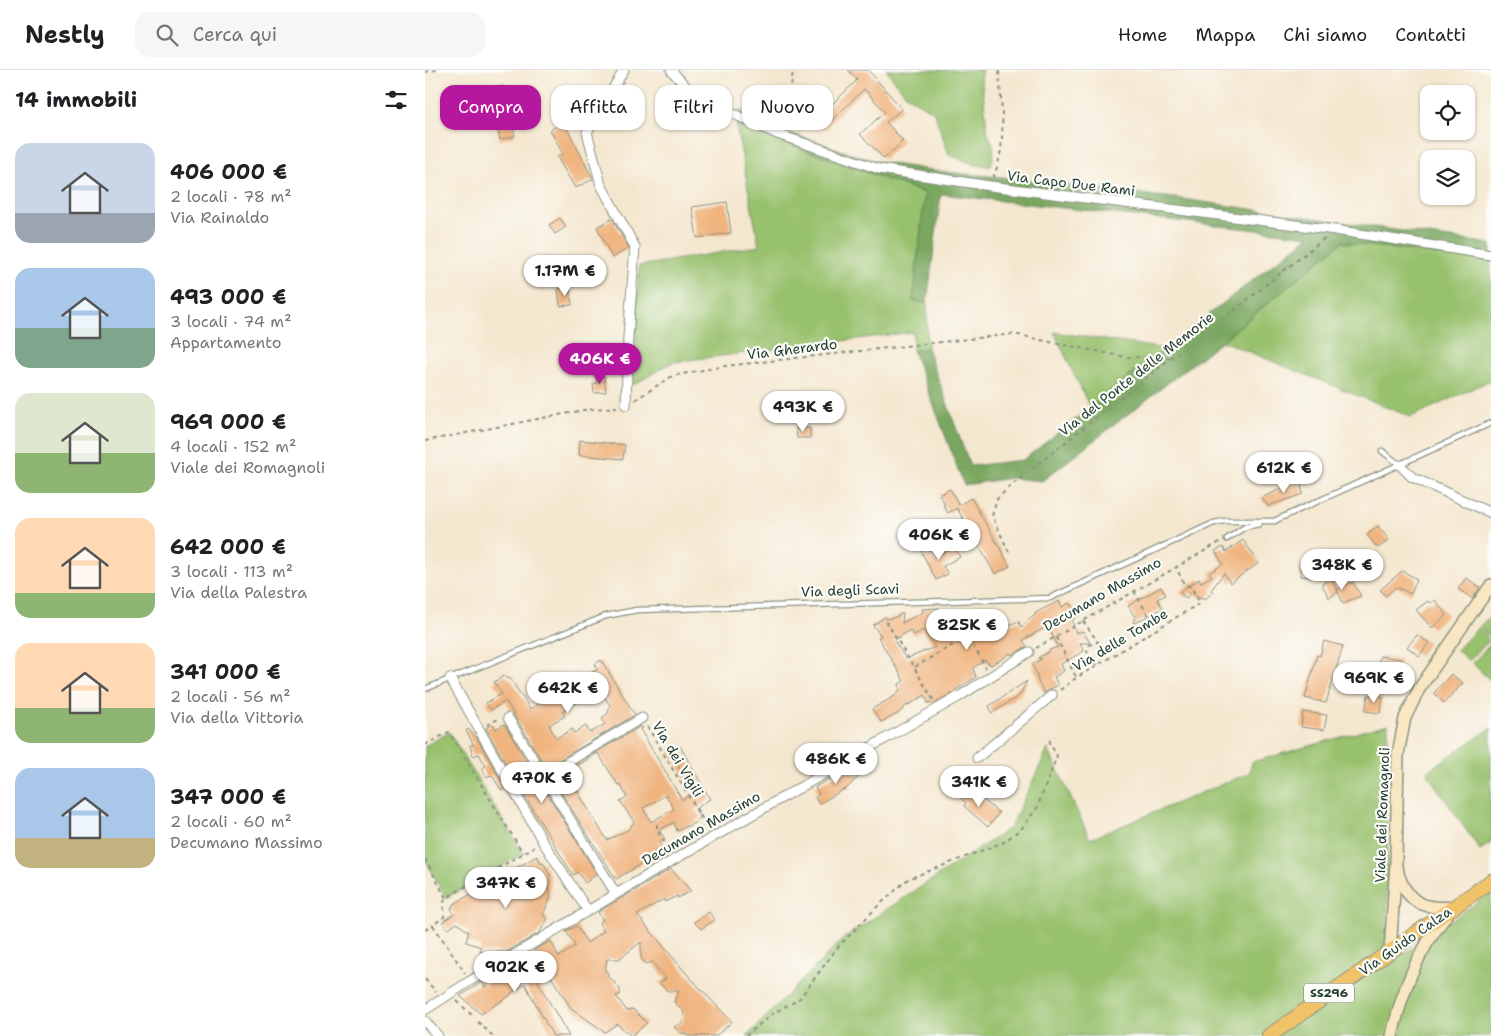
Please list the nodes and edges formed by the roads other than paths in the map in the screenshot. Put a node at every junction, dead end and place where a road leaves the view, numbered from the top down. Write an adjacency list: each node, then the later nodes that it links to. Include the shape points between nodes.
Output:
1 (624, 70): 4 (street, via 587,132 601,185 635,247)
2 (671, 70): 3 (street, Via Capo Due Rami, via 688,90 712,104 777,134 879,169 1335,230)
3 (1491, 255)
4 (626, 406)
5 (1491, 423): 7 (lane, Via degli Scavi)
6 (1382, 451): 7 (lane)
7 (1400, 466): 8 (street, via 1412,477); 9 (lane, Via degli Scavi)
8 (1491, 514)
9 (1275, 521): 10 (lane, Via degli Scavi, via 1245,527); 13 (lane, Via degli Scavi, via 1214,523 1050,598 637,610 606,616)
10 (1227, 539)
11 (1491, 586): 20 (main road, Viale dei Romagnoli, via 1419,689 1405,718 1398,754)
12 (1029, 652): 22 (street, Decumano Massimo)
13 (450, 678): 14 (lane, Via degli Scavi); 24 (street, via 543,842)
14 (425, 690)
15 (1052, 696): 18 (street)
16 (508, 718): 19 (street)
17 (642, 718): 19 (street)
18 (977, 758)
19 (544, 776): 22 (street)
20 (1396, 863): 23 (main road, via 1401,883 1413,900 1429,907); 25 (main road, Viale dei Romagnoli)
21 (1491, 881): 23 (main road, Via Guido Calza / SS296)
22 (616, 894): 24 (street, Decumano Massimo)
23 (1453, 907): 25 (main road, Via Guido Calza / SS296); 30 (main road, via 1428,939 1414,964)
24 (588, 911): 26 (street, Decumano Massimo)
25 (1391, 952): 29 (main road, Via Guido Calza / SS296)
26 (425, 1010)
27 (425, 1021): 28 (street)
28 (438, 1036)
29 (1269, 1036)
30 (1392, 1036)

